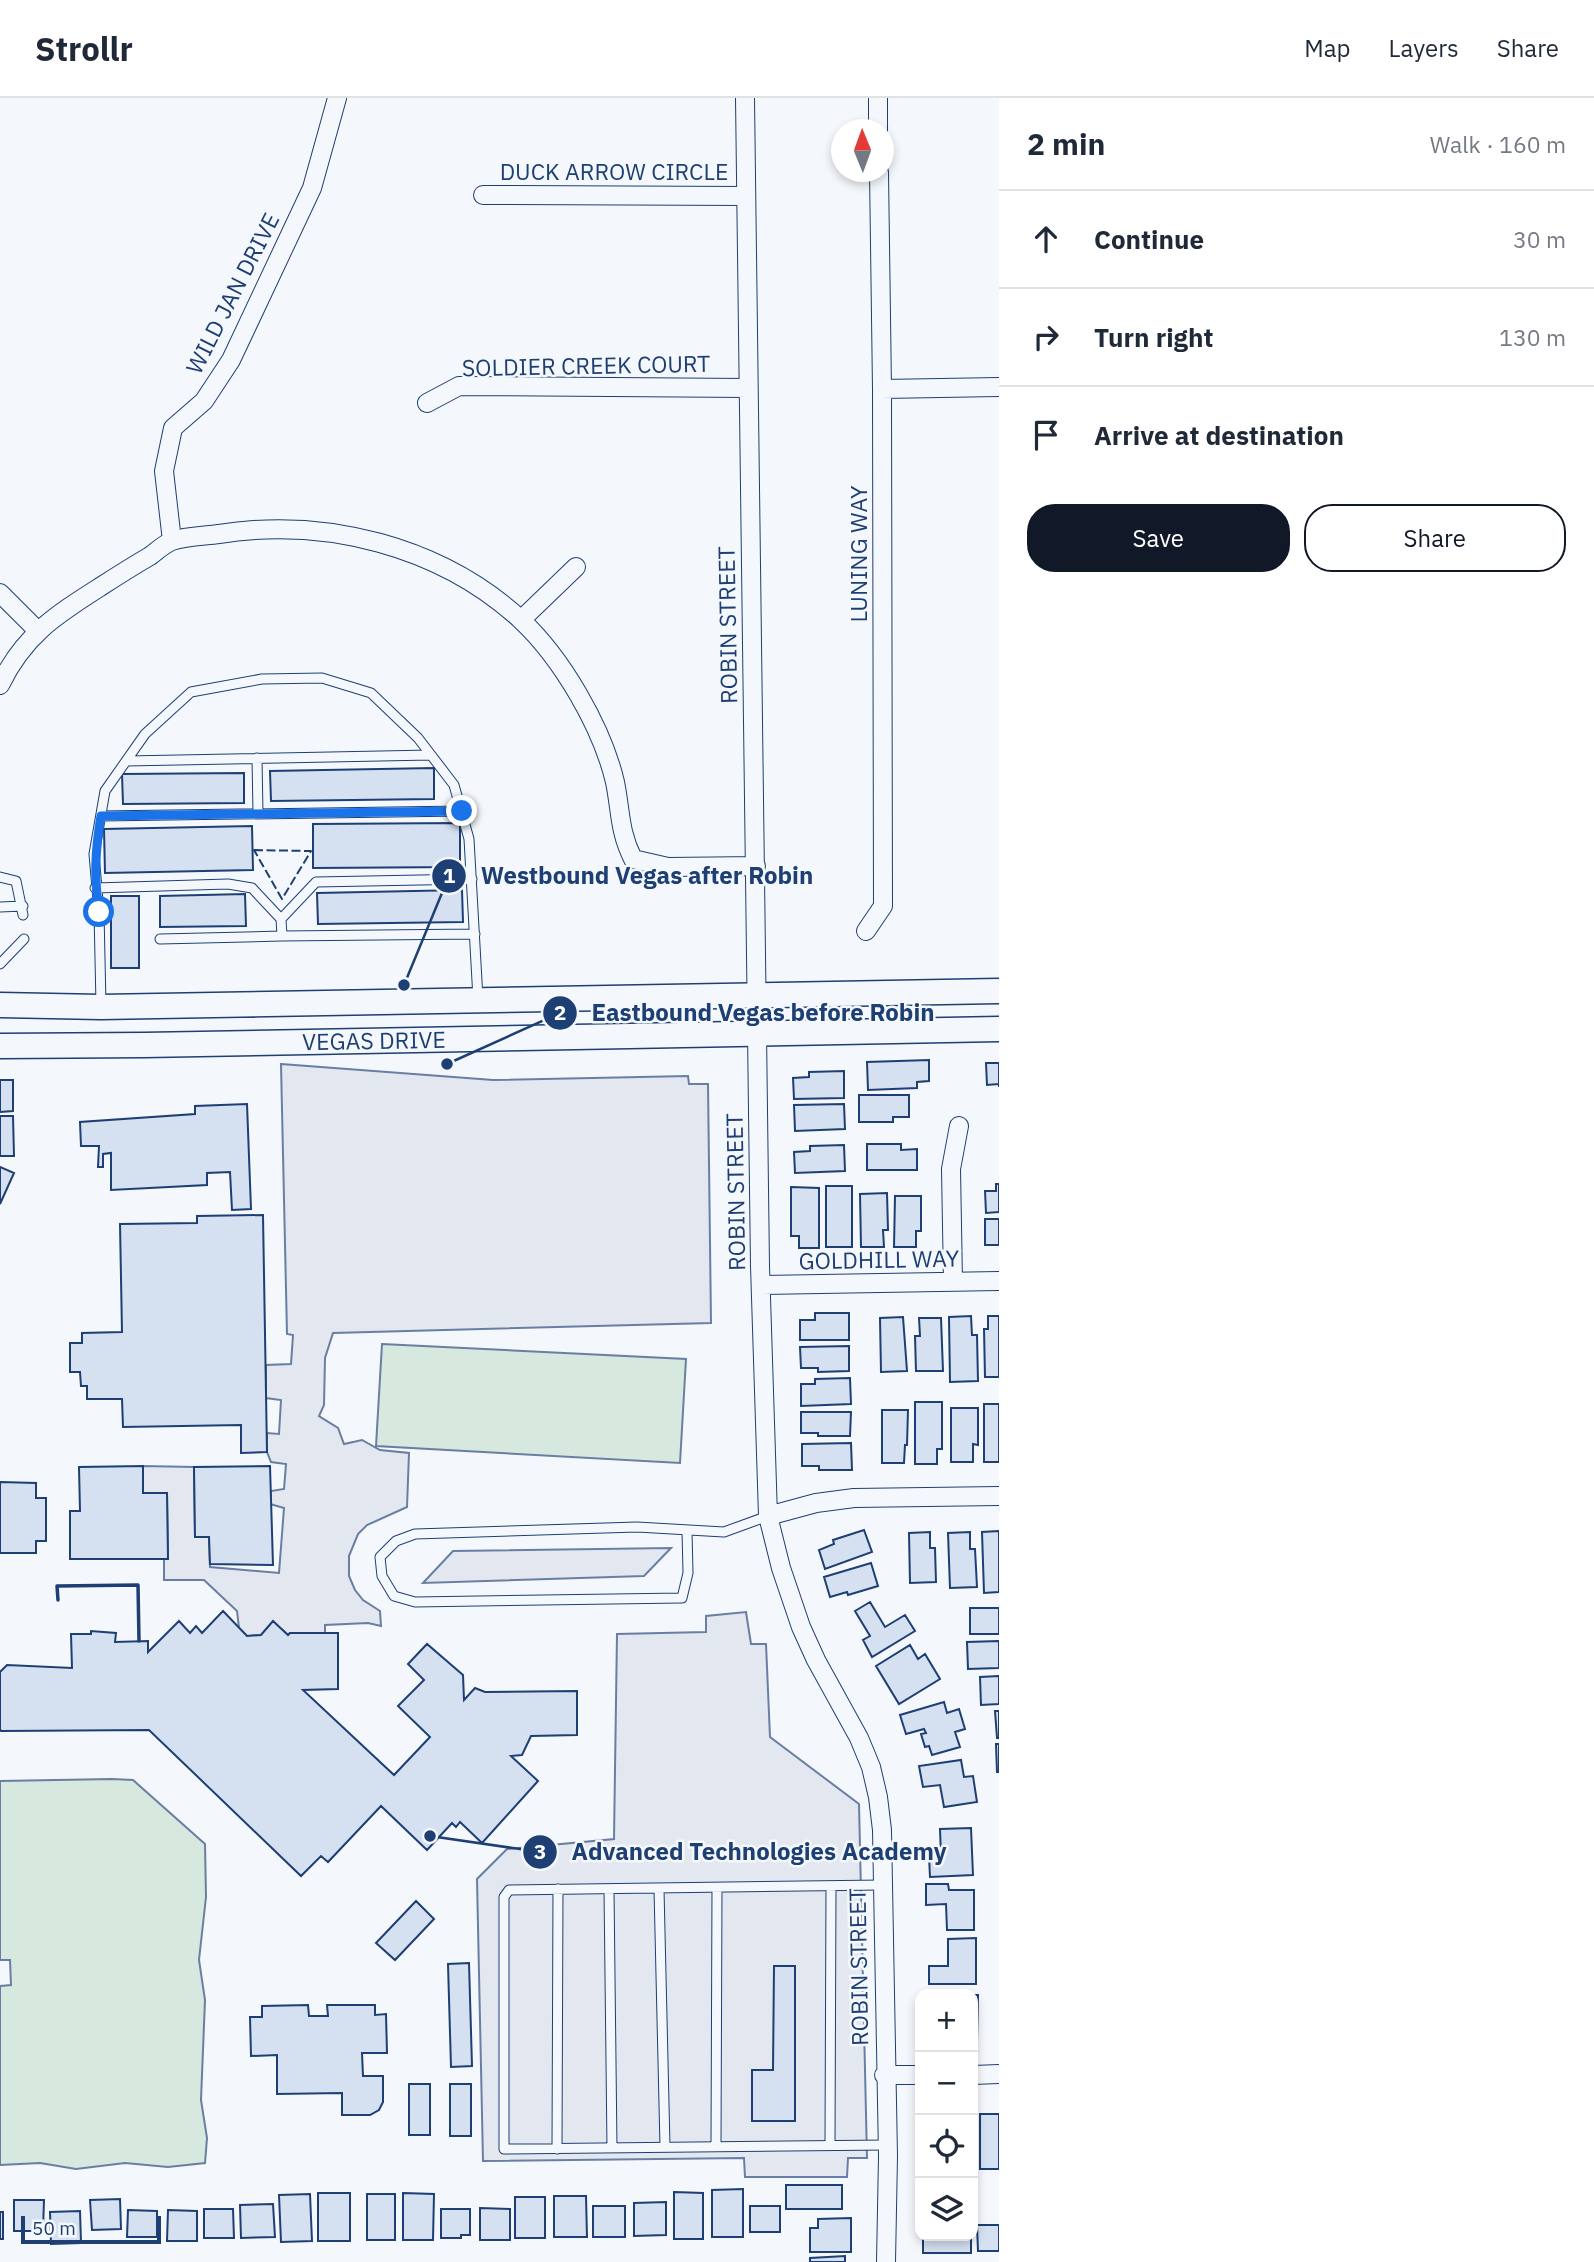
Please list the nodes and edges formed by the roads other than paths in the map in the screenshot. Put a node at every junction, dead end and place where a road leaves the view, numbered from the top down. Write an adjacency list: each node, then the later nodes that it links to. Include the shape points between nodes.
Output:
1 (337, 98): 12 (street, WILD JAN DRIVE, via 312,188 231,360 204,401 173,428 164,471)
2 (745, 98): 7 (street, ROBIN STREET)
3 (878, 98): 4 (street)
4 (878, 119)
5 (879, 182): 10 (street, LUNING WAY)
6 (482, 195): 7 (street, DUCK ARROW CIRCLE)
7 (746, 196): 9 (street, ROBIN STREET)
8 (999, 387): 10 (street)
9 (748, 388): 11 (street, SOLDIER CREEK COURT, via 459,386); 24 (street, ROBIN STREET)
10 (882, 389): 30 (street, LUNING WAY, via 883,906)
11 (427, 402)
12 (172, 541): 15 (street, via 246,529 333,531 397,547 470,582); 16 (street, via 64,608)
13 (576, 567): 15 (street)
14 (0, 593): 16 (street)
15 (521, 620): 24 (street, via 559,664 592,719 615,782 624,839 633,859 668,867)
16 (37, 630): 17 (street)
17 (0, 685)
18 (431, 755): 19 (lane); 20 (lane, via 371,694 322,678 262,678 191,692 145,734); 21 (lane, via 454,785)
19 (257, 758): 20 (lane); 22 (lane)
20 (126, 761): 23 (lane, via 105,791)
21 (462, 811): 22 (lane); 26 (lane, via 470,839)
22 (258, 814): 23 (lane)
23 (101, 816): 27 (lane, via 94,854)
24 (756, 866): 37 (street, ROBIN STREET)
25 (0, 877): 28 (lane, via 16,881 23,911)
26 (472, 879): 29 (lane, via 316,882); 31 (lane)
27 (95, 888): 29 (lane, via 228,884 253,888); 41 (lane)
28 (0, 907)
29 (281, 919): 32 (lane)
30 (866, 931)
31 (475, 933): 32 (lane); 38 (lane)
32 (282, 936): 34 (lane)
33 (24, 939): 35 (lane)
34 (160, 939)
35 (2, 962)
36 (999, 991): 37 (main road, VEGAS DRIVE)
37 (757, 995): 38 (main road, VEGAS DRIVE); 43 (street, ROBIN STREET)
38 (478, 1000): 39 (main road, VEGAS DRIVE)
39 (301, 1003): 41 (main road, VEGAS DRIVE); 44 (main road)
40 (0, 1005): 41 (main road, VEGAS DRIVE)
41 (101, 1007)
42 (999, 1029): 43 (main road, VEGAS DRIVE)
43 (758, 1032): 44 (main road, VEGAS DRIVE); 49 (street, ROBIN STREET)
44 (303, 1042): 45 (main road, VEGAS DRIVE)
45 (0, 1046)
46 (959, 1126): 48 (street, via 951,1169)
47 (999, 1281): 48 (street, GOLDHILL WAY)
48 (953, 1282): 49 (street, GOLDHILL WAY)
49 (761, 1285): 51 (street, ROBIN STREET)
50 (999, 1496): 51 (street, via 854,1498)
51 (768, 1516): 52 (lane, via 724,1532); 53 (street, ROBIN STREET, via 801,1627 871,1767 882,1829)
52 (687, 1531): 52 (lane, via 637,1527 415,1534 396,1541 380,1557 382,1576 394,1596 415,1602 682,1598 688,1573)
53 (882, 1885): 54 (lane); 61 (street, ROBIN STREET)
54 (831, 1886): 55 (lane); 63 (lane)
55 (717, 1888): 58 (lane); 65 (lane)
56 (558, 1889): 57 (lane); 68 (lane); 68 (lane, via 509,1890 504,1897 504,2149)
57 (609, 1889): 58 (lane); 67 (lane)
58 (659, 1889): 66 (lane)
59 (978, 2074): 60 (street)
60 (999, 2074)
61 (884, 2075): 62 (street); 64 (street, ROBIN STREET)
62 (915, 2075)
63 (830, 2145): 64 (lane); 65 (lane)
64 (887, 2145): 69 (street, ROBIN STREET)
65 (716, 2146): 66 (lane)
66 (665, 2147): 67 (lane)
67 (612, 2148): 68 (lane)
68 (557, 2149)
69 (886, 2262)

